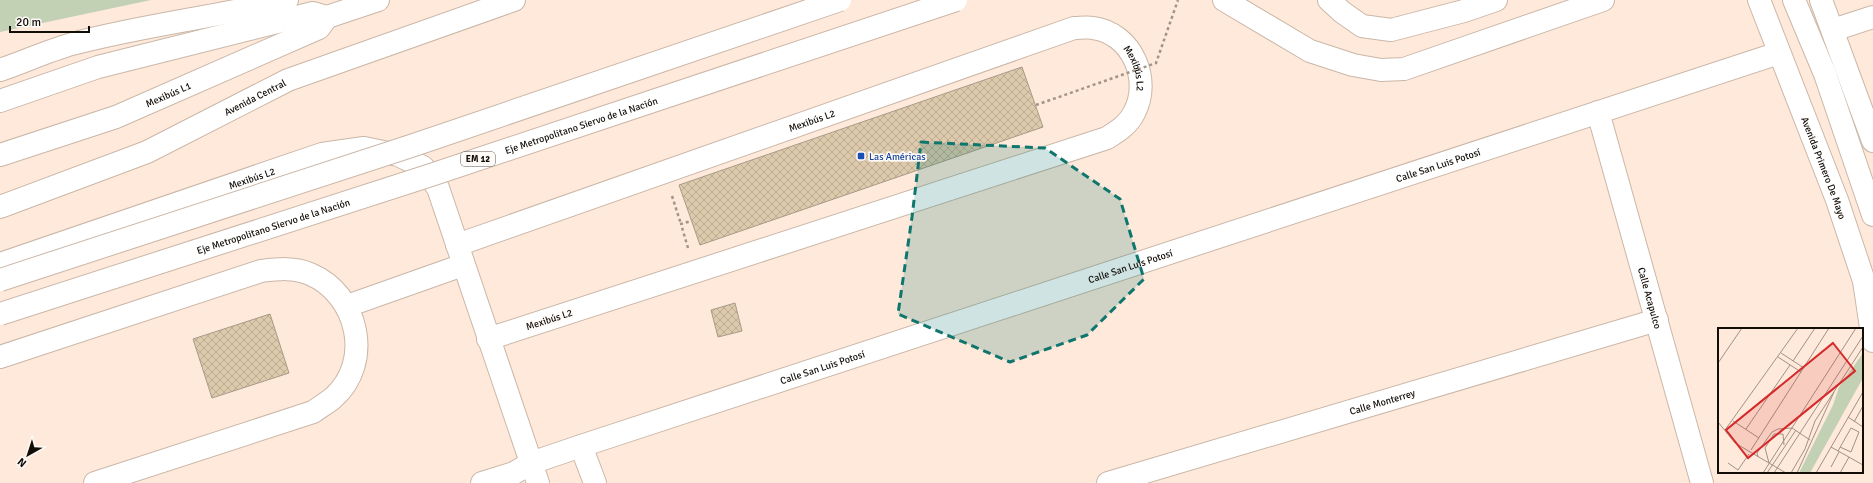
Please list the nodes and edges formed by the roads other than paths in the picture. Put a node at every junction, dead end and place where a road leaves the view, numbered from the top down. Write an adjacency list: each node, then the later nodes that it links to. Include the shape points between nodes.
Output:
1 (287, 0): 17 (main road, via 153,25 70,45)
2 (378, 0): 13 (main road, Mexibús L1)
3 (514, 0): 22 (main road, Avenida Central, via 288,80 147,152)
4 (840, 0): 26 (main road, bridge, via 418,144)
5 (956, 0): 28 (main road, Eje Metropolitano Siervo de la Nación / EM 12, bridge)
6 (1224, 0): 9 (main road, via 1310,51 1353,65 1381,70 1410,67)
7 (1329, 0): 8 (main road, via 1362,26 1391,30)
8 (1496, 0)
9 (1603, 0)
10 (1759, 0): 16 (main road, Avenida Primero De Mayo)
11 (1794, 0): 23 (main road, via 1825,74)
12 (1821, 0): 15 (main road)
13 (327, 17): 18 (main road, Mexibús L1, via 313,13 98,67); 21 (main road, Mexibús L1, via 319,28 116,117)
14 (1873, 17): 15 (main road)
15 (1833, 30): 20 (main road)
16 (1779, 53): 19 (main road, Calle San Luis Potosí); 31 (main road, Avenida Primero De Mayo, via 1837,200 1862,274)
17 (0, 70)
18 (0, 101)
19 (1598, 112): 29 (main road, Calle Acapulco); 33 (main road, Calle San Luis Potosí)
20 (1873, 141)
21 (0, 155)
22 (0, 207)
23 (1873, 215)
24 (460, 255): 25 (main road, Mexibús L2, via 438,188 423,167 398,155 364,148 322,154); 27 (main road); 30 (main road, Mexibús L2); 30 (main road, Mexibús L2, via 664,172 1074,28 1094,28 1111,34 1126,46 1136,61 1141,78 1140,97 1134,114 1123,128 1107,138)
25 (0, 264)
26 (0, 280)
27 (347, 306): 32 (main road, via 331,286 309,274 285,268 261,271); 35 (main road, via 356,329 356,354 349,378 334,398 313,412)
28 (0, 314)
29 (1657, 320): 39 (main road, Calle Monterrey); 40 (main road, Calle Acapulco)
30 (488, 339): 34 (main road, Mexibús L2)
31 (1873, 341)
32 (0, 357)
33 (581, 446): 34 (main road, Calle San Luis Potosí); 38 (main road)
34 (521, 473): 36 (main road, Calle San Luis Potosí); 37 (main road, Mexibús L2)
35 (95, 483)
36 (482, 483)
37 (538, 483)
38 (595, 483)
39 (1108, 483)
40 (1702, 483)

